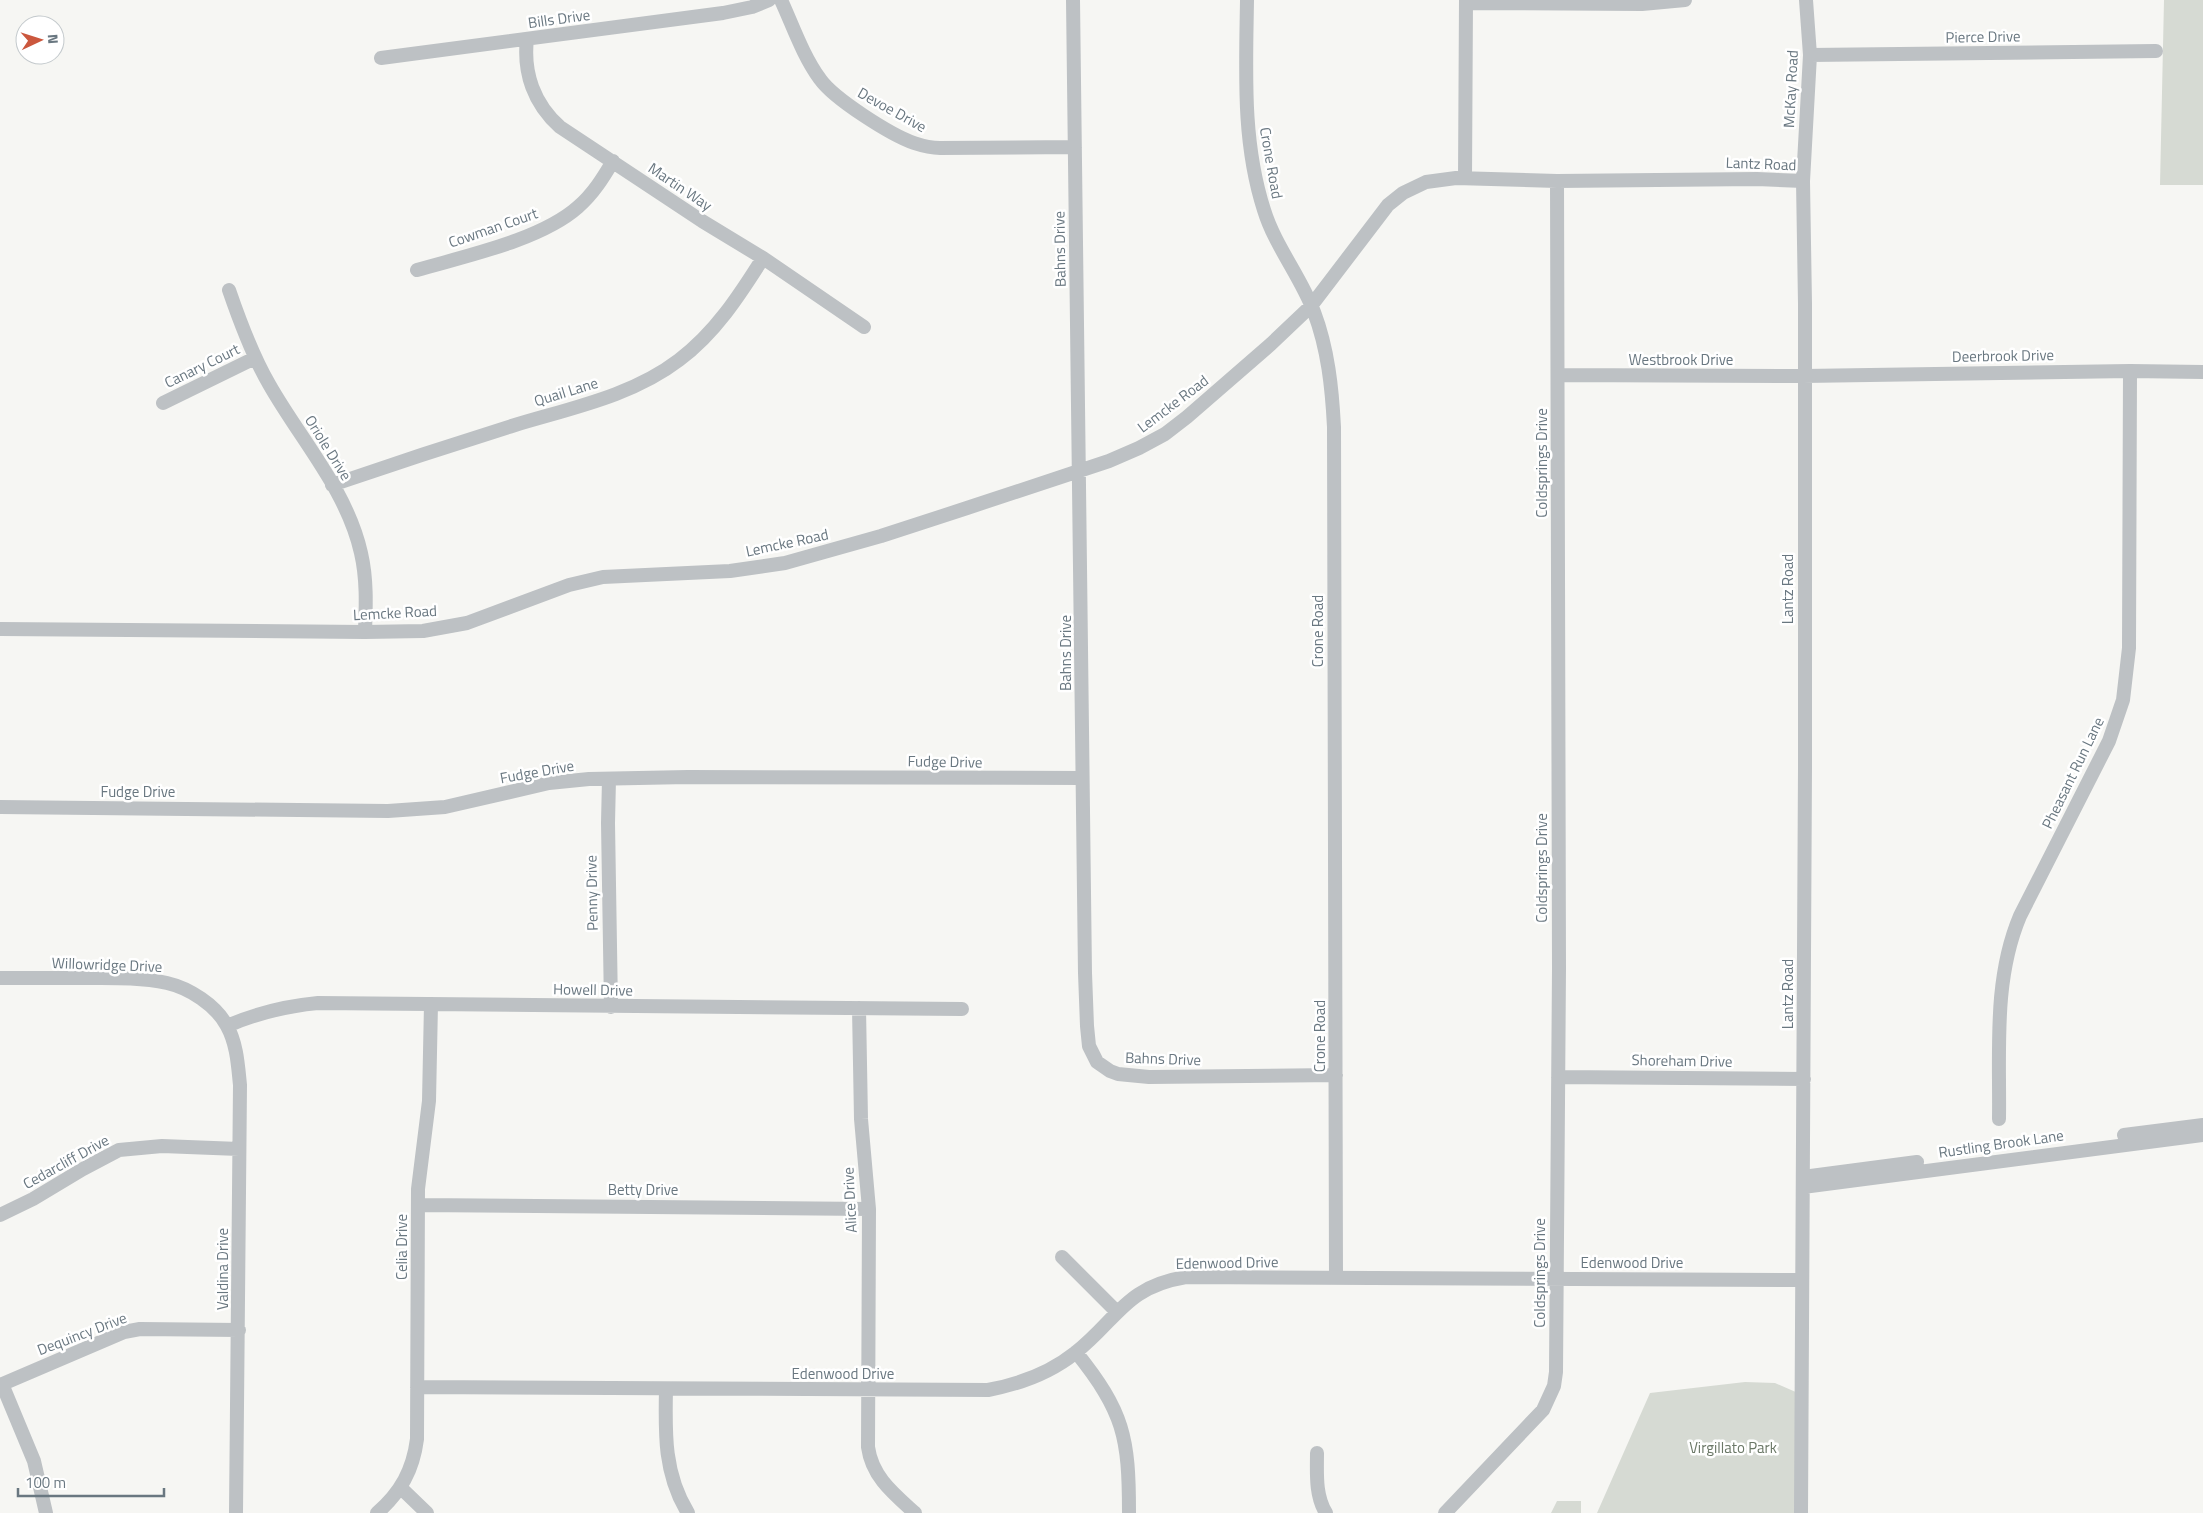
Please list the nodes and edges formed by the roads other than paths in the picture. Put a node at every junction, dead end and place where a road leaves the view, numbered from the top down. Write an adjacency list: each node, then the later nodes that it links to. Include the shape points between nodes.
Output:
1 (770, 0): 8 (street, Bills Drive, via 723,13)
2 (781, 0): 12 (street, Devoe Drive, via 814,70 825,86 844,102 906,140 940,148)
3 (1073, 0): 12 (street, Bahns Drive)
4 (1247, 0): 20 (street, Crone Road, via 1248,138 1254,177 1264,212)
5 (1685, 0): 7 (street, via 1642,4)
6 (1806, 0): 10 (street, McKay Road)
7 (1466, 2): 14 (street)
8 (528, 39): 11 (street, Bills Drive); 13 (street, Martin Way, via 529,77 545,111 560,127)
9 (2156, 51): 10 (street, Pierce Drive)
10 (1810, 55): 15 (street, McKay Road)
11 (381, 58)
12 (1075, 147): 28 (street, Bahns Drive)
13 (613, 161): 17 (street, Martin Way); 18 (street, Cowman Court, via 586,200 550,226 528,236)
14 (1465, 178): 16 (street, Lantz Road); 20 (street, Lemcke Road, via 1426,182 1388,205)
15 (1803, 180): 16 (street, Lantz Road); 26 (street, Lantz Road)
16 (1557, 181): 25 (street, Coldsprings Drive)
17 (763, 258): 21 (street, Martin Way); 29 (street, Quail Lane, via 710,332 680,359 650,379 592,402)
18 (417, 270)
19 (229, 290): 22 (street, Oriole Drive)
20 (1311, 306): 28 (street, Lemcke Road, via 1224,386 1164,434 1139,448); 41 (street, Crone Road, via 1325,349 1334,428)
21 (864, 327)
22 (255, 358): 27 (street, Canary Court); 29 (street, Oriole Drive)
23 (2130, 371): 24 (street, Deerbrook Drive); 26 (street, Deerbrook Drive); 44 (street, Pheasant Run Lane, via 2129,648 2125,688 2109,741 2020,916 2009,945 2000,1004)
24 (2203, 372)
25 (1558, 376): 26 (street, Westbrook Drive); 42 (street, Coldsprings Drive)
26 (1804, 376): 43 (street, Lantz Road)
27 (163, 403)
28 (1080, 470): 31 (street, Lemcke Road, via 881,536 785,563 730,571 603,577 569,585 468,623 423,631); 32 (street, Bahns Drive)
29 (332, 484): 31 (street, Oriole Drive, via 351,520 361,554 366,592)
30 (0, 629): 31 (street, Lemcke Road)
31 (365, 632)
32 (1082, 778): 33 (street, Fudge Drive); 41 (street, Bahns Drive, via 1086,1026 1089,1046 1097,1062 1118,1074 1149,1077)
33 (609, 779): 34 (street, Fudge Drive, via 549,783 428,810); 37 (street, Penny Drive)
34 (0, 807)
35 (0, 978): 40 (street, Willowridge Drive, via 128,979 167,983 202,1000)
36 (431, 1004): 37 (street, Howell Drive); 40 (street, Howell Drive, via 294,1005); 49 (street, Celia Drive, via 430,1101)
37 (611, 1006): 38 (street, Howell Drive)
38 (859, 1008): 39 (street, Howell Drive); 50 (street, Alice Drive, via 861,1119)
39 (962, 1009)
40 (227, 1026): 47 (street, Valdina Drive, via 236,1055 240,1085)
41 (1336, 1075): 53 (street, Crone Road)
42 (1558, 1077): 43 (street, Shoreham Drive); 54 (street, Coldsprings Drive)
43 (1804, 1079): 48 (street, Lantz Road)
44 (2000, 1119)
45 (2203, 1125): 48 (street, Rustling Brook Lane)
46 (2203, 1135): 48 (street, Rustling Brook Lane)
47 (239, 1148): 51 (street, Cedarcliff Drive, via 162,1146 119,1150); 57 (street, Valdina Drive)
48 (1803, 1182): 55 (street, Lantz Road)
49 (418, 1205): 50 (street, Betty Drive); 60 (street, Celia Drive)
50 (869, 1209): 62 (street, Alice Drive)
51 (0, 1215)
52 (1062, 1257): 56 (street)
53 (1336, 1278): 54 (street, Edenwood Drive); 56 (street, Edenwood Drive, via 1186,1277 1160,1282 1144,1290)
54 (1556, 1279): 55 (street, Edenwood Drive); 73 (street, Coldsprings Drive, via 1556,1372 1548,1400 1536,1419)
55 (1802, 1280): 74 (street, Lantz Road)
56 (1117, 1312): 58 (street, Edenwood Drive)
57 (238, 1330): 59 (street, Dequincy Drive, via 149,1328 124,1332); 66 (street, Valdina Drive)
58 (1076, 1352): 62 (street, Edenwood Drive, via 1026,1381 997,1388); 71 (street, via 1100,1382 1118,1415 1128,1454)
59 (1, 1384): 65 (street, via 34,1461)
60 (417, 1387): 61 (street, Edenwood Drive); 64 (street, Celia Drive, via 415,1450)
61 (666, 1389): 62 (street, Edenwood Drive); 69 (street, via 667,1460 675,1489)
62 (868, 1390): 70 (street, Alice Drive, via 867,1438 871,1462 884,1483)
63 (1317, 1453): 72 (street, via 1317,1486)
64 (401, 1488): 67 (street); 68 (street)
65 (46, 1513)
66 (236, 1513)
67 (376, 1513)
68 (428, 1513)
69 (688, 1513)
70 (915, 1513)
71 (1129, 1513)
72 (1326, 1513)
73 (1445, 1513)
74 (1801, 1513)

